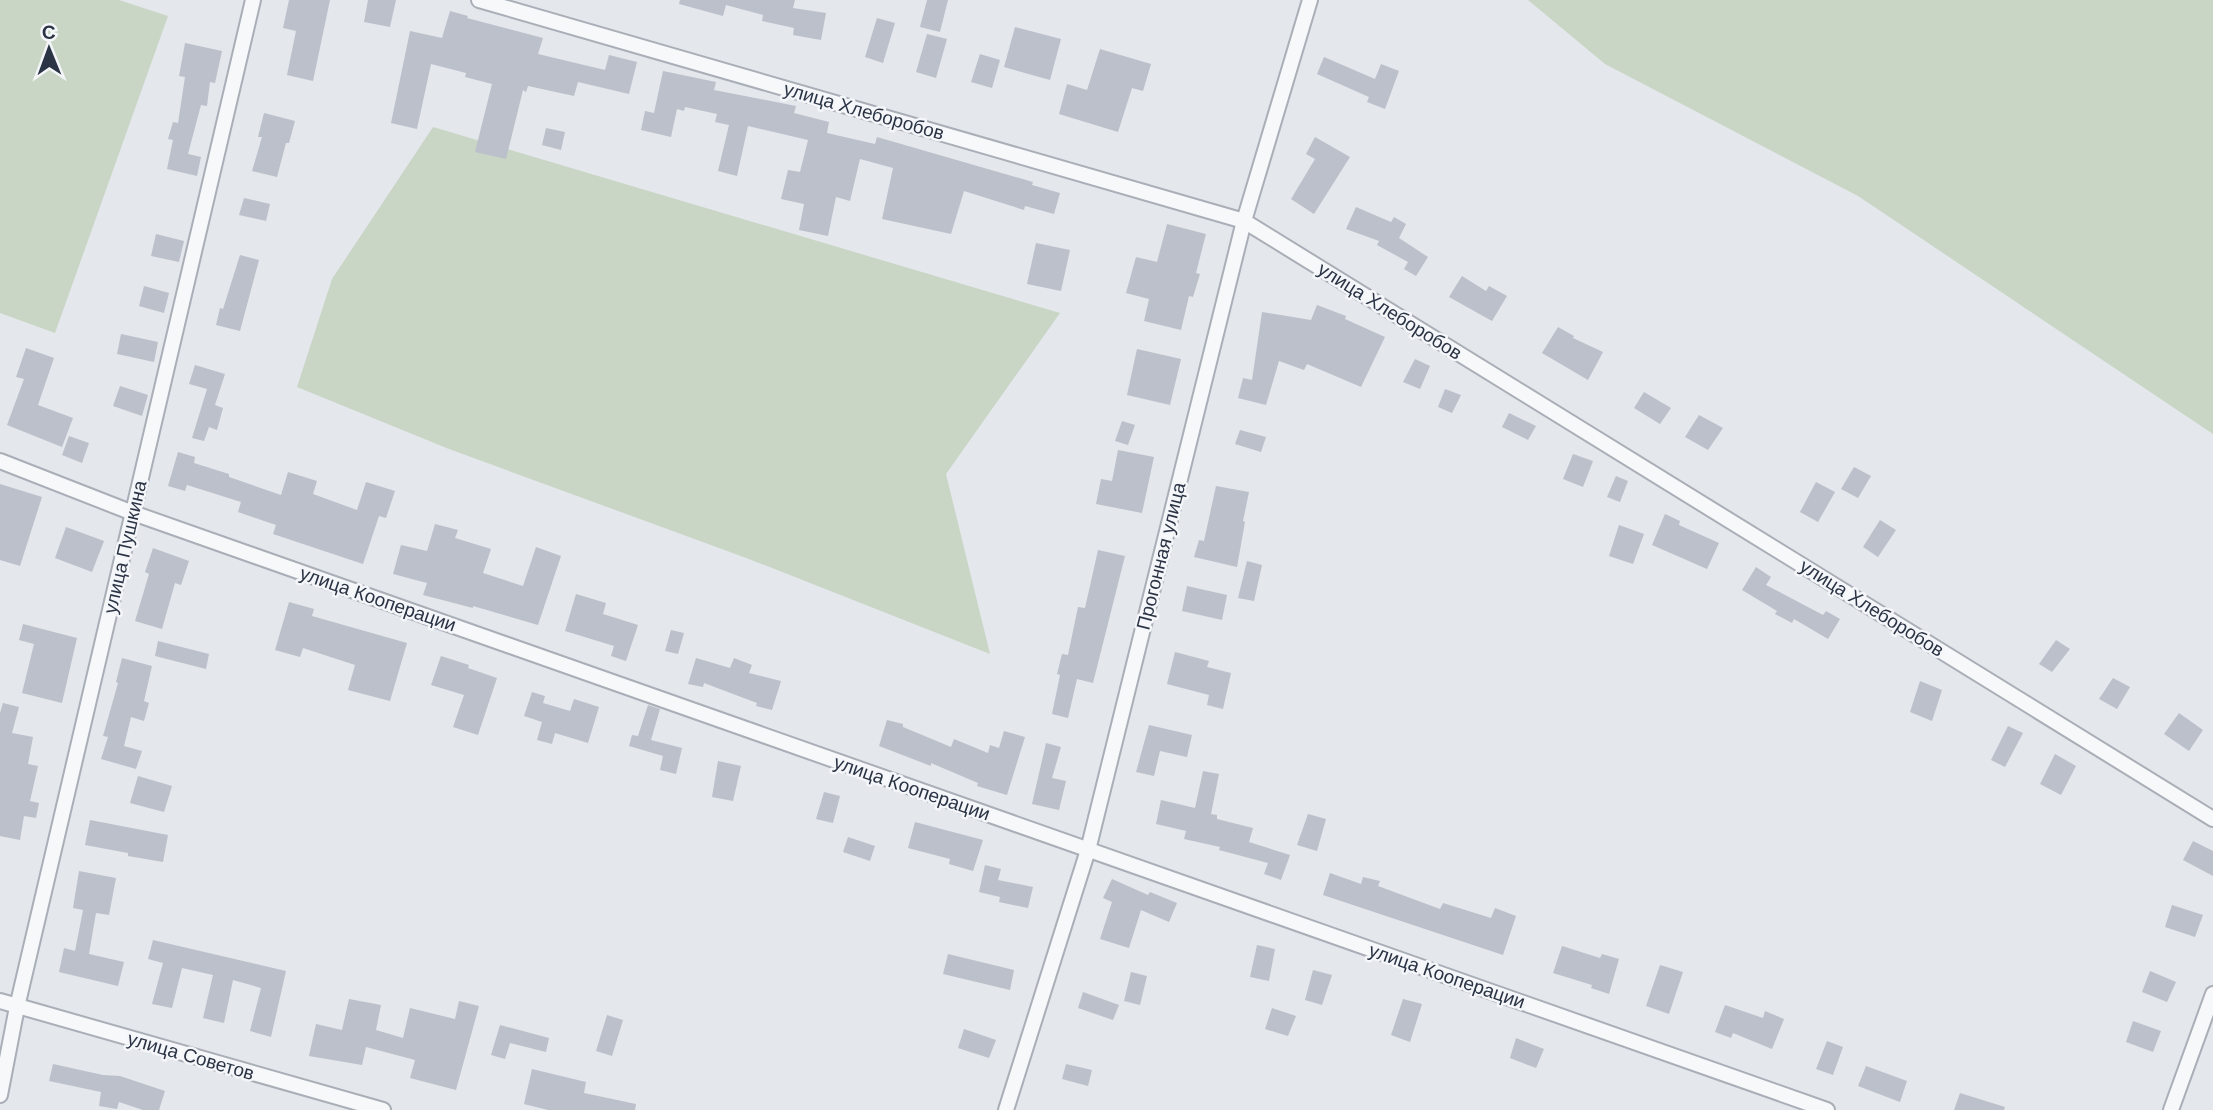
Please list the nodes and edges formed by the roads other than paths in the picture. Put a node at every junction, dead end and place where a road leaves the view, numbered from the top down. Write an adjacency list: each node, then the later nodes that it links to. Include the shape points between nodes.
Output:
1 (253, 0): 6 (street, улица Пушкина)
2 (479, 0): 4 (street, улица Хлеборобов)
3 (1310, 0): 4 (street, Прогонная улица)
4 (1244, 221): 7 (street, улица Хлеборобов); 8 (street, Прогонная улица)
5 (0, 461): 6 (street, улица Кооперации)
6 (133, 513): 8 (street, улица Кооперации); 11 (street, улица Пушкина)
7 (2213, 819)
8 (1088, 850): 14 (street, Прогонная улица); 15 (street, улица Кооперации)
9 (2213, 994): 16 (street)
10 (0, 1001): 11 (street, улица Советов)
11 (17, 1007): 12 (street, улица Пушкина); 13 (street, улица Советов)
12 (0, 1095)
13 (383, 1110)
14 (1006, 1110)
15 (1826, 1110)
16 (2171, 1110)

